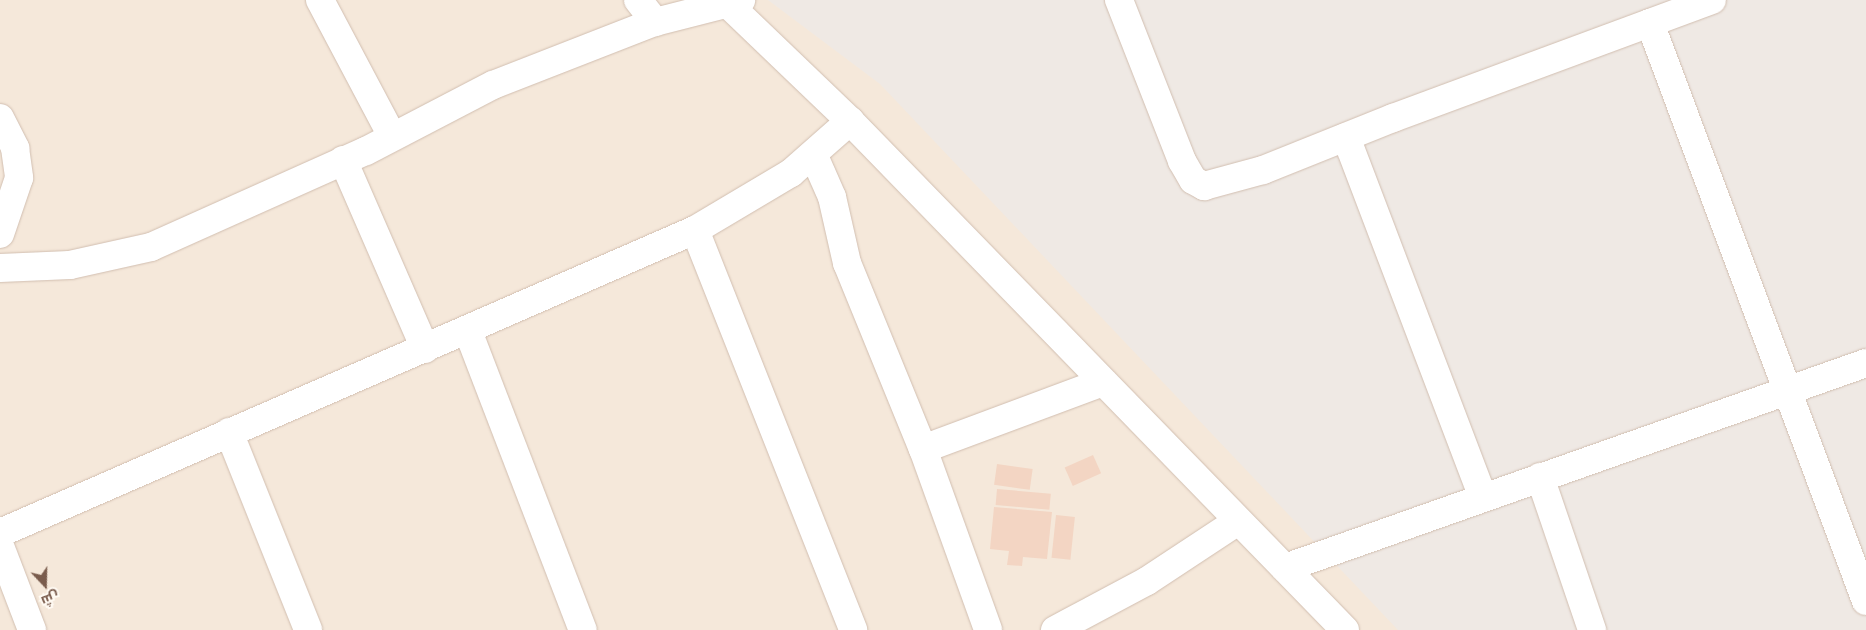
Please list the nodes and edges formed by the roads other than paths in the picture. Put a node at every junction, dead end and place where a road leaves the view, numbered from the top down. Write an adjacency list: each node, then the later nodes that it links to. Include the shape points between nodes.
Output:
1 (320, 0): 10 (street)
2 (638, 0): 6 (street)
3 (1119, 0): 11 (street, via 1182,161 1199,183 1204,186 1232,180)
4 (1712, 0): 7 (street)
5 (735, 2): 6 (street); 9 (street)
6 (655, 22): 10 (street, via 493,85)
7 (1650, 23): 11 (street); 21 (street)
8 (0, 118): 15 (street, via 15,148 19,178)
9 (850, 121): 12 (street); 20 (street)
10 (392, 136): 13 (street)
11 (1346, 137): 25 (street)
12 (814, 156): 14 (street); 23 (street, via 832,197 847,263)
13 (342, 160): 16 (street, via 151,247 70,265); 18 (street)
14 (694, 230): 17 (street); 34 (street)
15 (0, 234)
16 (0, 268)
17 (468, 331): 18 (street); 33 (street)
18 (425, 349): 22 (street)
19 (1866, 363): 21 (street)
20 (1103, 382): 23 (street); 26 (street)
21 (1788, 391): 24 (street); 30 (street)
22 (229, 432): 27 (street); 32 (street)
23 (923, 448): 35 (street)
24 (1540, 478): 25 (street); 38 (street)
25 (1483, 498): 29 (street)
26 (1238, 521): 29 (street); 36 (street, via 1131,590)
27 (0, 533)
28 (0, 546): 31 (street)
29 (1285, 568): 37 (street)
30 (1866, 601)
31 (32, 630)
32 (308, 630)
33 (583, 630)
34 (853, 630)
35 (988, 630)
36 (1055, 630)
37 (1345, 630)
38 (1592, 630)

